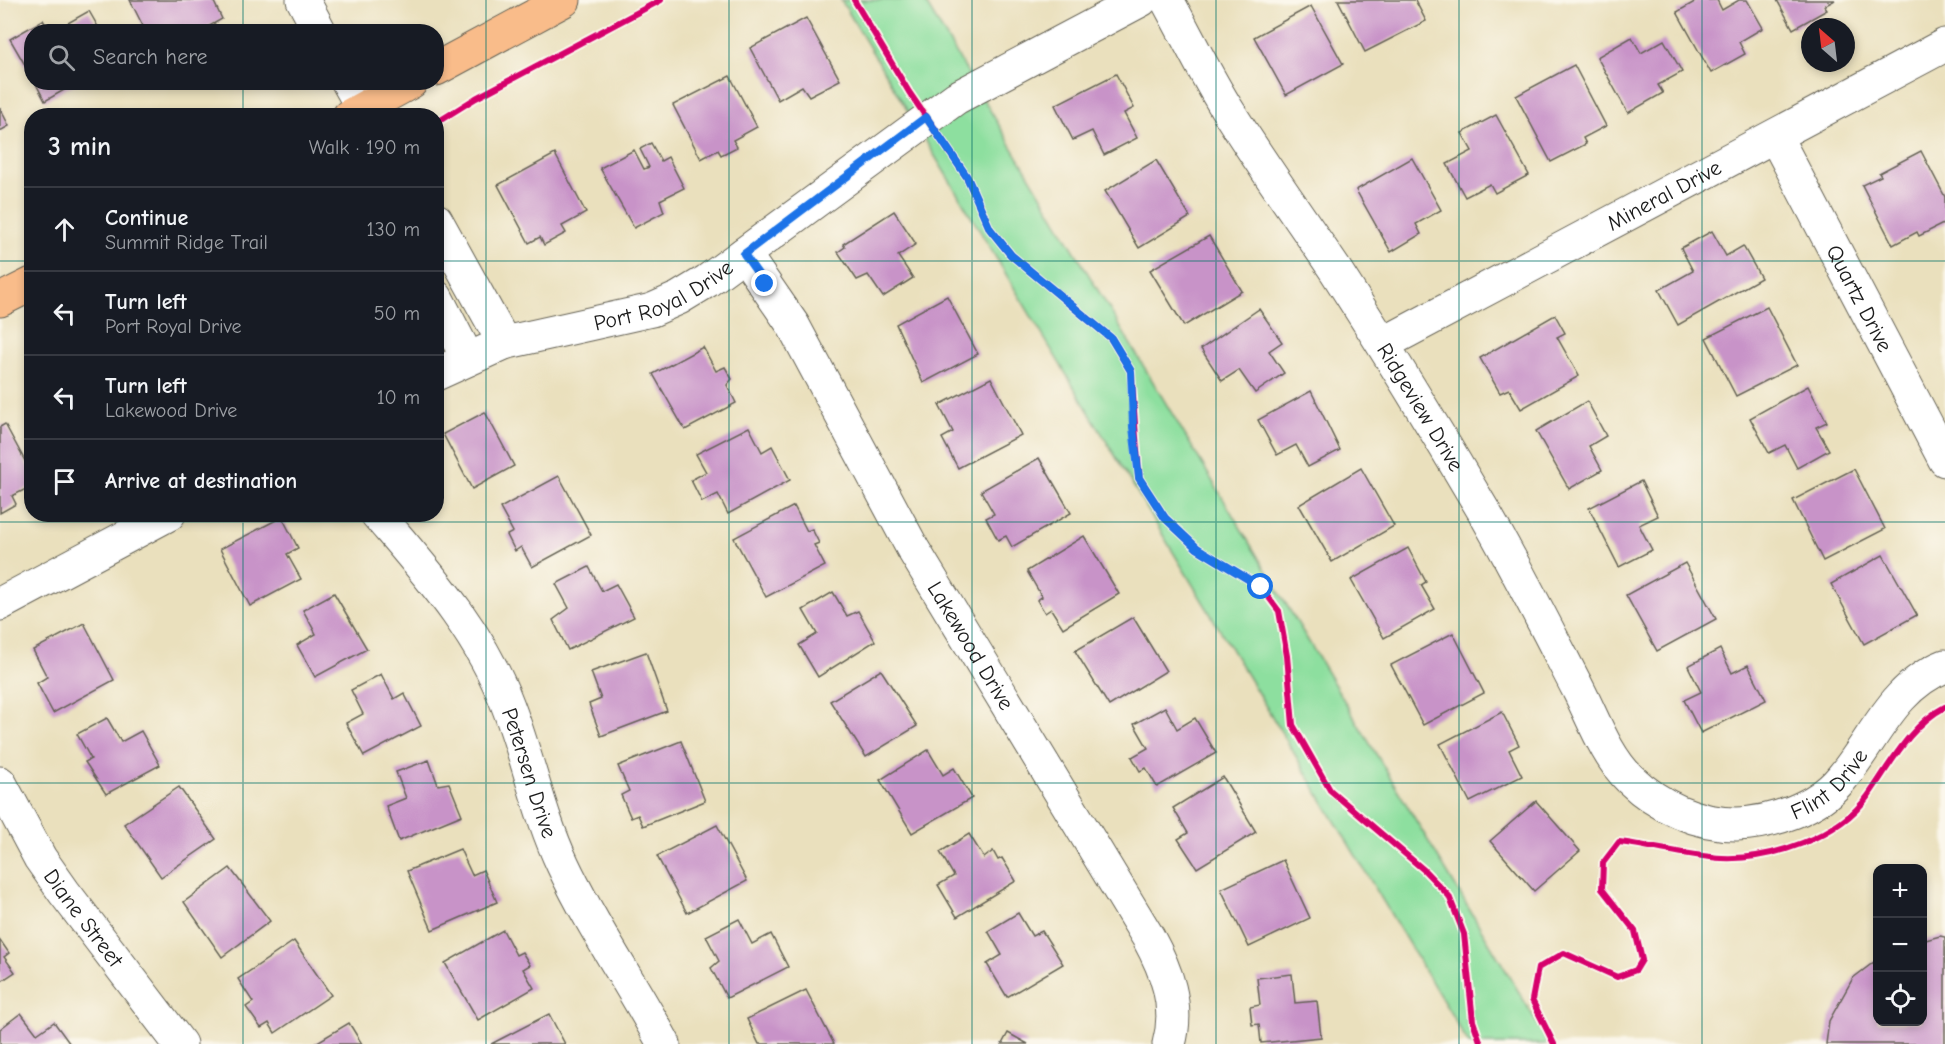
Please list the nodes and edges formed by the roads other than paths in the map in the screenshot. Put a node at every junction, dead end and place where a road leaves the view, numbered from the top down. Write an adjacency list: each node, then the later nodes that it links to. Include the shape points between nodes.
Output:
1 (303, 0): 5 (street)
2 (564, 0): 7 (main road)
3 (1141, 0): 12 (street, Port Royal Drive, via 956,98)
4 (1167, 0): 17 (street, Ridgeview Drive, via 1229,113)
5 (316, 24)
6 (1945, 45): 10 (street, Mineral Drive)
7 (444, 65)
8 (394, 90): 9 (main road)
9 (358, 107)
10 (1775, 136): 17 (street, Mineral Drive); 20 (street, Quartz Drive)
11 (444, 234): 16 (street)
12 (744, 254): 16 (street, Port Royal Drive, via 688,293 652,310); 29 (street, Lakewood Drive, via 793,325 913,549 1153,945 1162,963 1174,1011)
13 (24, 288): 14 (main road)
14 (0, 300)
15 (444, 312): 18 (street)
16 (504, 343): 18 (street, Port Royal Drive)
17 (1383, 344): 26 (street, Ridgeview Drive, via 1516,569 1610,752 1628,777)
18 (468, 359): 19 (street, Port Royal Drive)
19 (444, 370)
20 (1945, 460)
21 (153, 522): 23 (street)
22 (384, 522): 28 (street, Petersen Drive, via 443,592 479,646 507,705 562,864)
23 (0, 604)
24 (1945, 666): 26 (street, Flint Drive, via 1911,686 1890,707 1840,781 1818,799 1763,822 1734,824 1703,820)
25 (0, 783): 27 (street, Diane Street, via 40,858)
26 (1672, 809)
27 (180, 1044)
28 (664, 1044)
29 (1169, 1044)

